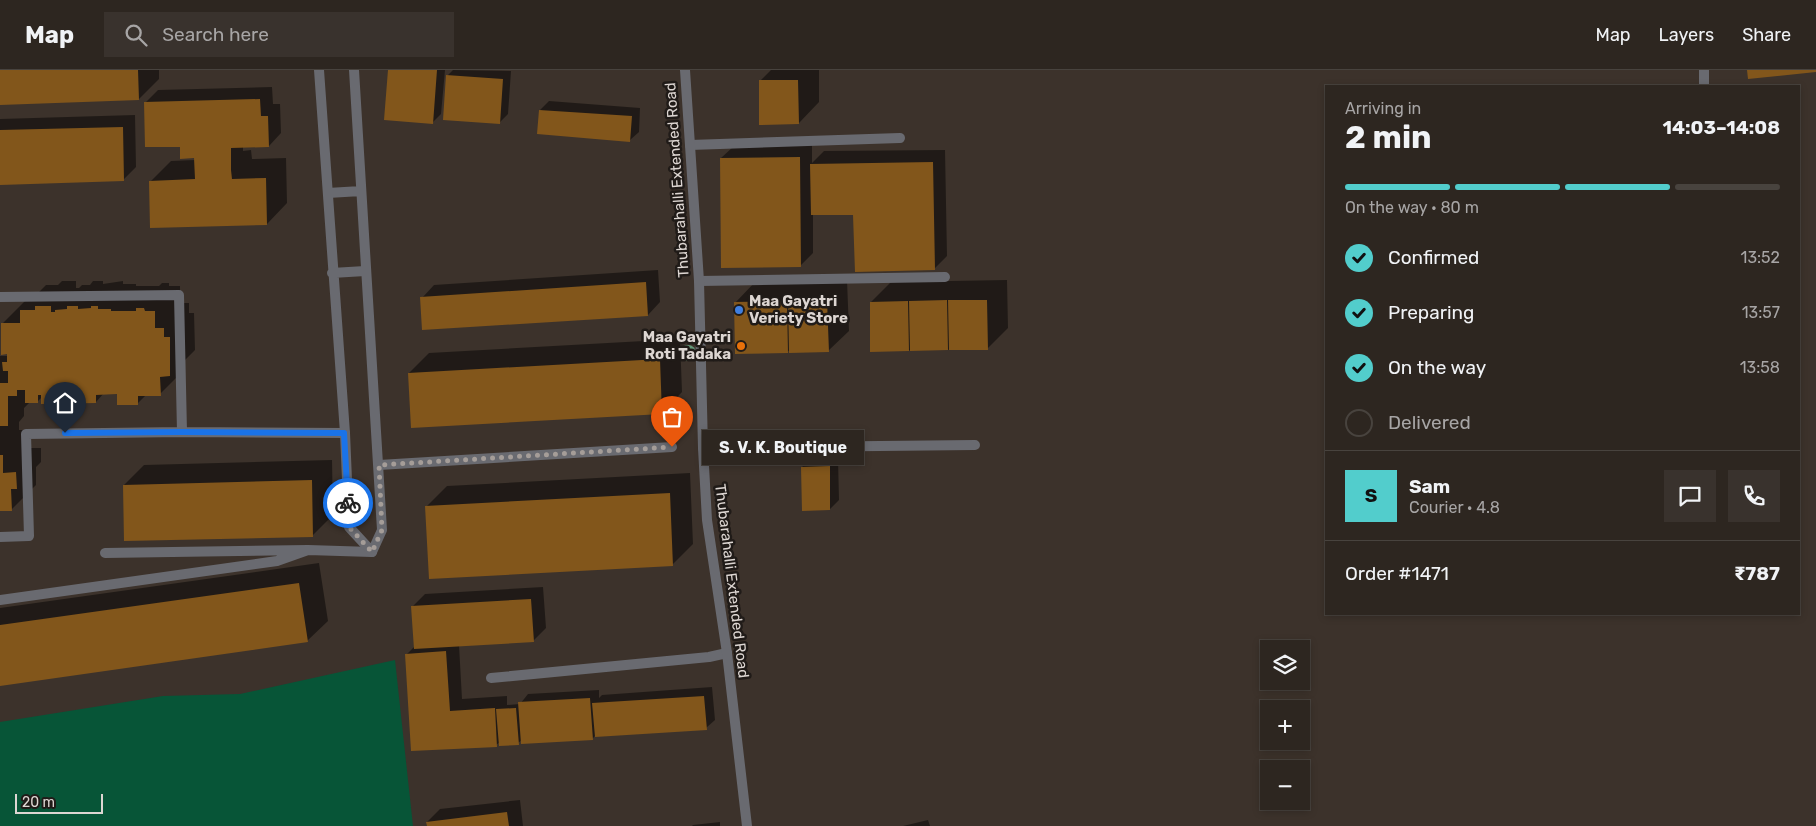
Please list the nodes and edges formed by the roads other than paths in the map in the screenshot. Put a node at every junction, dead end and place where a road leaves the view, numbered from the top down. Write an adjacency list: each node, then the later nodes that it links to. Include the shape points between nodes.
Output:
1 (319, 70): 9 (street)
2 (354, 70): 8 (street)
3 (685, 70): 7 (street, Thubarahalli Extended Road)
4 (1704, 70): 5 (street)
5 (1704, 85)
6 (900, 138): 7 (street)
7 (690, 145): 13 (street, Thubarahalli Extended Road)
8 (361, 191): 9 (street); 10 (street)
9 (328, 193): 11 (street)
10 (365, 271): 11 (street); 20 (street)
11 (332, 273): 16 (street)
12 (945, 277): 13 (street)
13 (699, 281): 19 (street, Thubarahalli Extended Road)
14 (0, 297): 15 (street, via 179,295)
15 (182, 432): 16 (street); 21 (street, via 26,434 30,536)
16 (344, 433): 23 (street, via 349,527)
17 (975, 445): 19 (street)
18 (672, 447): 20 (street)
19 (702, 448): 26 (street, Thubarahalli Extended Road, via 707,520)
20 (379, 465): 23 (street, via 382,530)
21 (0, 537)
22 (308, 550): 23 (street); 24 (street); 25 (street, via 277,561)
23 (372, 552)
24 (105, 553)
25 (0, 600)
26 (727, 653): 27 (street); 28 (street, Thubarahalli Extended Road)
27 (491, 678)
28 (747, 826)

